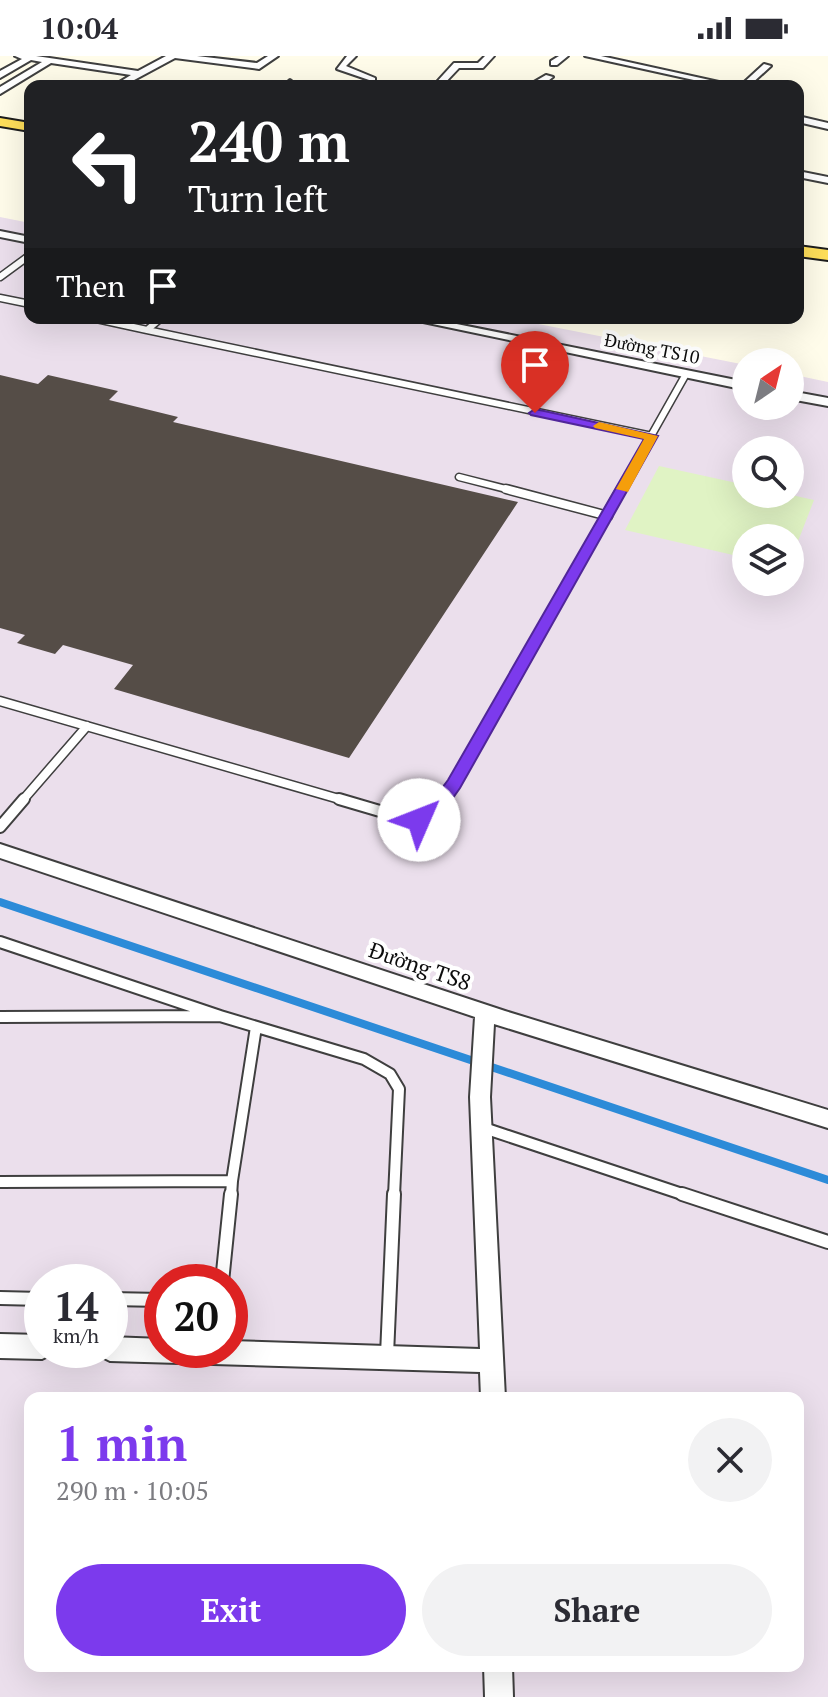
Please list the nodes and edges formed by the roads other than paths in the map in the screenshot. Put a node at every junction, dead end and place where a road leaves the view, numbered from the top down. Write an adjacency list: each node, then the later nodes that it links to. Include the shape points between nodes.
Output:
1 (19, 56): 9 (street)
2 (106, 56): 12 (street)
3 (174, 56): 4 (street, via 259,66); 14 (street)
4 (274, 56)
5 (352, 56): 18 (street, via 340,67)
6 (490, 56): 19 (street, via 479,67 456,66)
7 (564, 56): 11 (street)
8 (589, 56): 21 (street)
9 (29, 58): 10 (street); 15 (street)
10 (49, 61): 12 (street); 23 (street)
11 (554, 63)
12 (82, 66): 14 (street)
13 (767, 66): 22 (street)
14 (140, 74): 17 (street)
15 (0, 75)
16 (549, 77): 20 (street)
17 (128, 80)
18 (372, 80)
19 (443, 80)
20 (544, 80)
21 (704, 80)
22 (751, 80)
23 (0, 91)
24 (804, 120): 27 (street)
25 (0, 122): 26 (main road)
26 (24, 126)
27 (828, 126)
28 (0, 138): 29 (main road)
29 (24, 142)
30 (804, 175): 31 (street)
31 (828, 180)
32 (0, 234): 33 (street)
33 (24, 239)
34 (804, 252): 35 (main road)
35 (828, 255)
36 (24, 259): 39 (lane)
37 (804, 269): 38 (main road)
38 (828, 272)
39 (2, 274)
40 (0, 298): 41 (lane)
41 (24, 303)
42 (120, 324): 45 (lane)
43 (154, 324): 45 (lane)
44 (440, 324): 46 (street, Đường TS10)
45 (147, 330): 50 (lane)
46 (686, 374): 47 (street, Đường TS10); 50 (lane)
47 (732, 383)
48 (804, 398): 49 (street)
49 (828, 402)
50 (652, 436): 52 (lane)
51 (459, 477): 52 (lane)
52 (608, 516): 54 (lane, via 454,784 437,808 419,820)
53 (0, 701): 54 (lane)
54 (87, 726): 55 (lane)
55 (0, 827)
56 (0, 851): 58 (street, Đường TS8)
57 (0, 942): 59 (lane)
58 (485, 1013): 62 (street, Đường TS8); 63 (street)
59 (220, 1016): 60 (lane); 61 (lane)
60 (0, 1017)
61 (256, 1027): 64 (lane); 73 (lane, via 364,1059 390,1074 399,1089)
62 (828, 1119)
63 (481, 1127): 66 (lane); 74 (street)
64 (232, 1181): 65 (lane); 67 (lane)
65 (0, 1182)
66 (828, 1242)
67 (224, 1264)
68 (0, 1298): 69 (lane)
69 (24, 1299)
70 (0, 1346): 71 (street)
71 (24, 1347)
72 (128, 1350): 73 (street)
73 (387, 1358): 74 (street)
74 (492, 1361): 75 (street)
75 (493, 1392)
76 (498, 1672): 77 (street)
77 (499, 1697)

